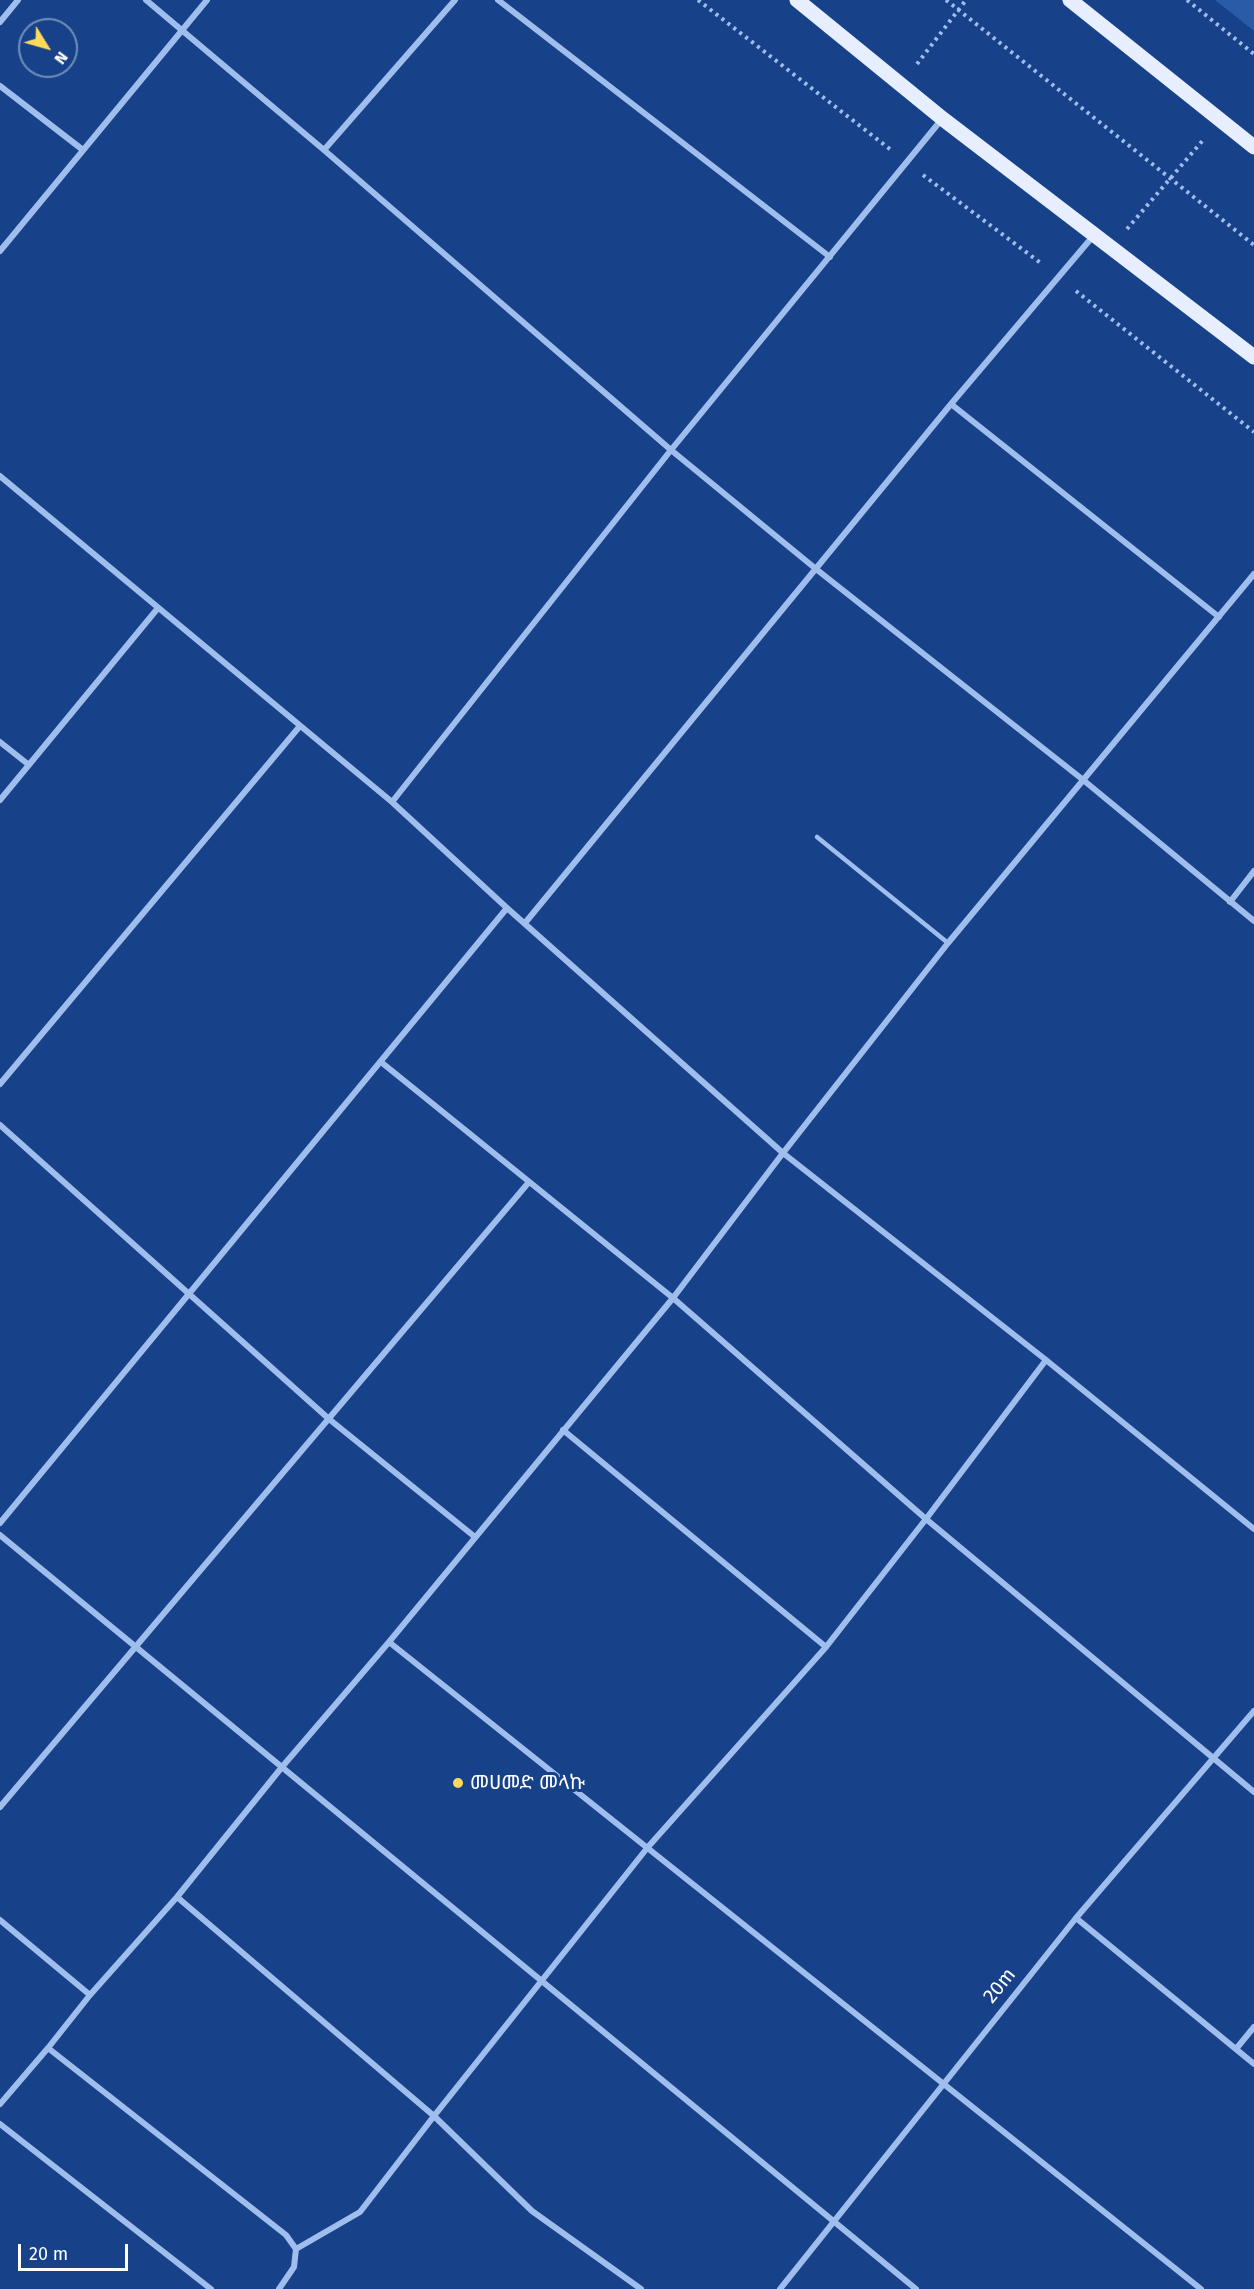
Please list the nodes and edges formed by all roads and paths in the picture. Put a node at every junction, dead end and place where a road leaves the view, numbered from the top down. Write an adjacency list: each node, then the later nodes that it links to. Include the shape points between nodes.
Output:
1 (18, 0): 13 (street)
2 (146, 0): 14 (street)
3 (207, 0): 14 (street)
4 (455, 0): 22 (street)
5 (498, 0): 29 (street)
6 (698, 0): 23 (path)
7 (797, 0): 16 (main road)
8 (946, 0): 12 (path)
9 (966, 0): 12 (path)
10 (1070, 0): 19 (main road)
11 (1187, 0): 15 (path)
12 (958, 10): 16 (path); 24 (path)
13 (0, 22)
14 (182, 31): 21 (street); 22 (street)
15 (1254, 54)
16 (901, 84): 18 (main road)
17 (0, 86): 21 (street)
18 (943, 119): 23 (street); 25 (main road)
19 (1220, 120): 20 (main road); 24 (path)
20 (1254, 147)
21 (83, 150): 28 (street)
22 (324, 150): 34 (street)
23 (907, 162): 29 (street); 30 (path)
24 (1170, 178): 26 (path); 27 (path)
25 (1095, 234): 27 (main road); 30 (street)
26 (1254, 245)
27 (1111, 248): 31 (main road)
28 (0, 251)
29 (830, 257): 34 (street)
30 (1059, 277): 32 (street); 33 (path)
31 (1254, 357)
32 (951, 404): 36 (street); 39 (street)
33 (1254, 432)
34 (671, 450): 36 (street); 45 (street)
35 (0, 476): 38 (street)
36 (816, 569): 43 (street); 51 (street)
37 (1254, 574): 39 (street)
38 (158, 608): 40 (street); 42 (street)
39 (1219, 617): 43 (street)
40 (300, 726): 45 (street); 54 (street)
41 (0, 742): 42 (street)
42 (29, 765): 44 (street)
43 (1082, 779): 48 (street); 52 (street)
44 (0, 800)
45 (392, 802): 49 (street)
46 (817, 837): 52 (lane)
47 (1254, 871): 48 (street)
48 (1230, 902): 50 (street)
49 (507, 908): 51 (street); 53 (street)
50 (1254, 921)
51 (525, 923): 56 (street)
52 (948, 943): 56 (street)
53 (381, 1062): 57 (street); 58 (street)
54 (0, 1084)
55 (0, 1125): 58 (street)
56 (783, 1153): 59 (street); 60 (street)
57 (529, 1182): 59 (street); 61 (street)
58 (189, 1294): 61 (street); 64 (street)
59 (673, 1299): 62 (street); 63 (street)
60 (1046, 1360): 63 (street); 65 (street)
61 (329, 1419): 67 (street); 69 (street)
62 (563, 1430): 67 (street); 70 (street)
63 (926, 1520): 70 (street); 72 (street)
64 (0, 1523)
65 (1254, 1529)
66 (0, 1535): 69 (street)
67 (475, 1536): 68 (street)
68 (389, 1642): 73 (street); 76 (street)
69 (136, 1647): 73 (street); 75 (street)
70 (826, 1647): 76 (street)
71 (1254, 1711): 72 (street, 20m)
72 (1214, 1758): 74 (street); 78 (street, 20m)
73 (282, 1767): 77 (street); 80 (street)
74 (1254, 1792)
75 (0, 1807)
76 (648, 1847): 80 (street); 86 (street)
77 (177, 1897): 81 (street); 88 (street)
78 (1076, 1918): 84 (street); 86 (street, 20m)
79 (0, 1920): 81 (street)
80 (542, 1982): 88 (street); 90 (street)
81 (90, 1995): 83 (street)
82 (1254, 2027): 84 (street)
83 (48, 2048): 87 (street); 91 (street, via 286,2235)
84 (1236, 2049): 85 (street)
85 (1254, 2064)
86 (944, 2083): 90 (street, 20m); 97 (street)
87 (0, 2104)
88 (434, 2116): 91 (street, via 360,2212); 94 (street, via 532,2211)
89 (0, 2124): 92 (street)
90 (834, 2222): 95 (street, 20m); 96 (street)
91 (296, 2249): 93 (street, via 294,2267)
92 (210, 2289)
93 (279, 2289)
94 (641, 2289)
95 (780, 2289)
96 (916, 2289)
97 (1200, 2289)

